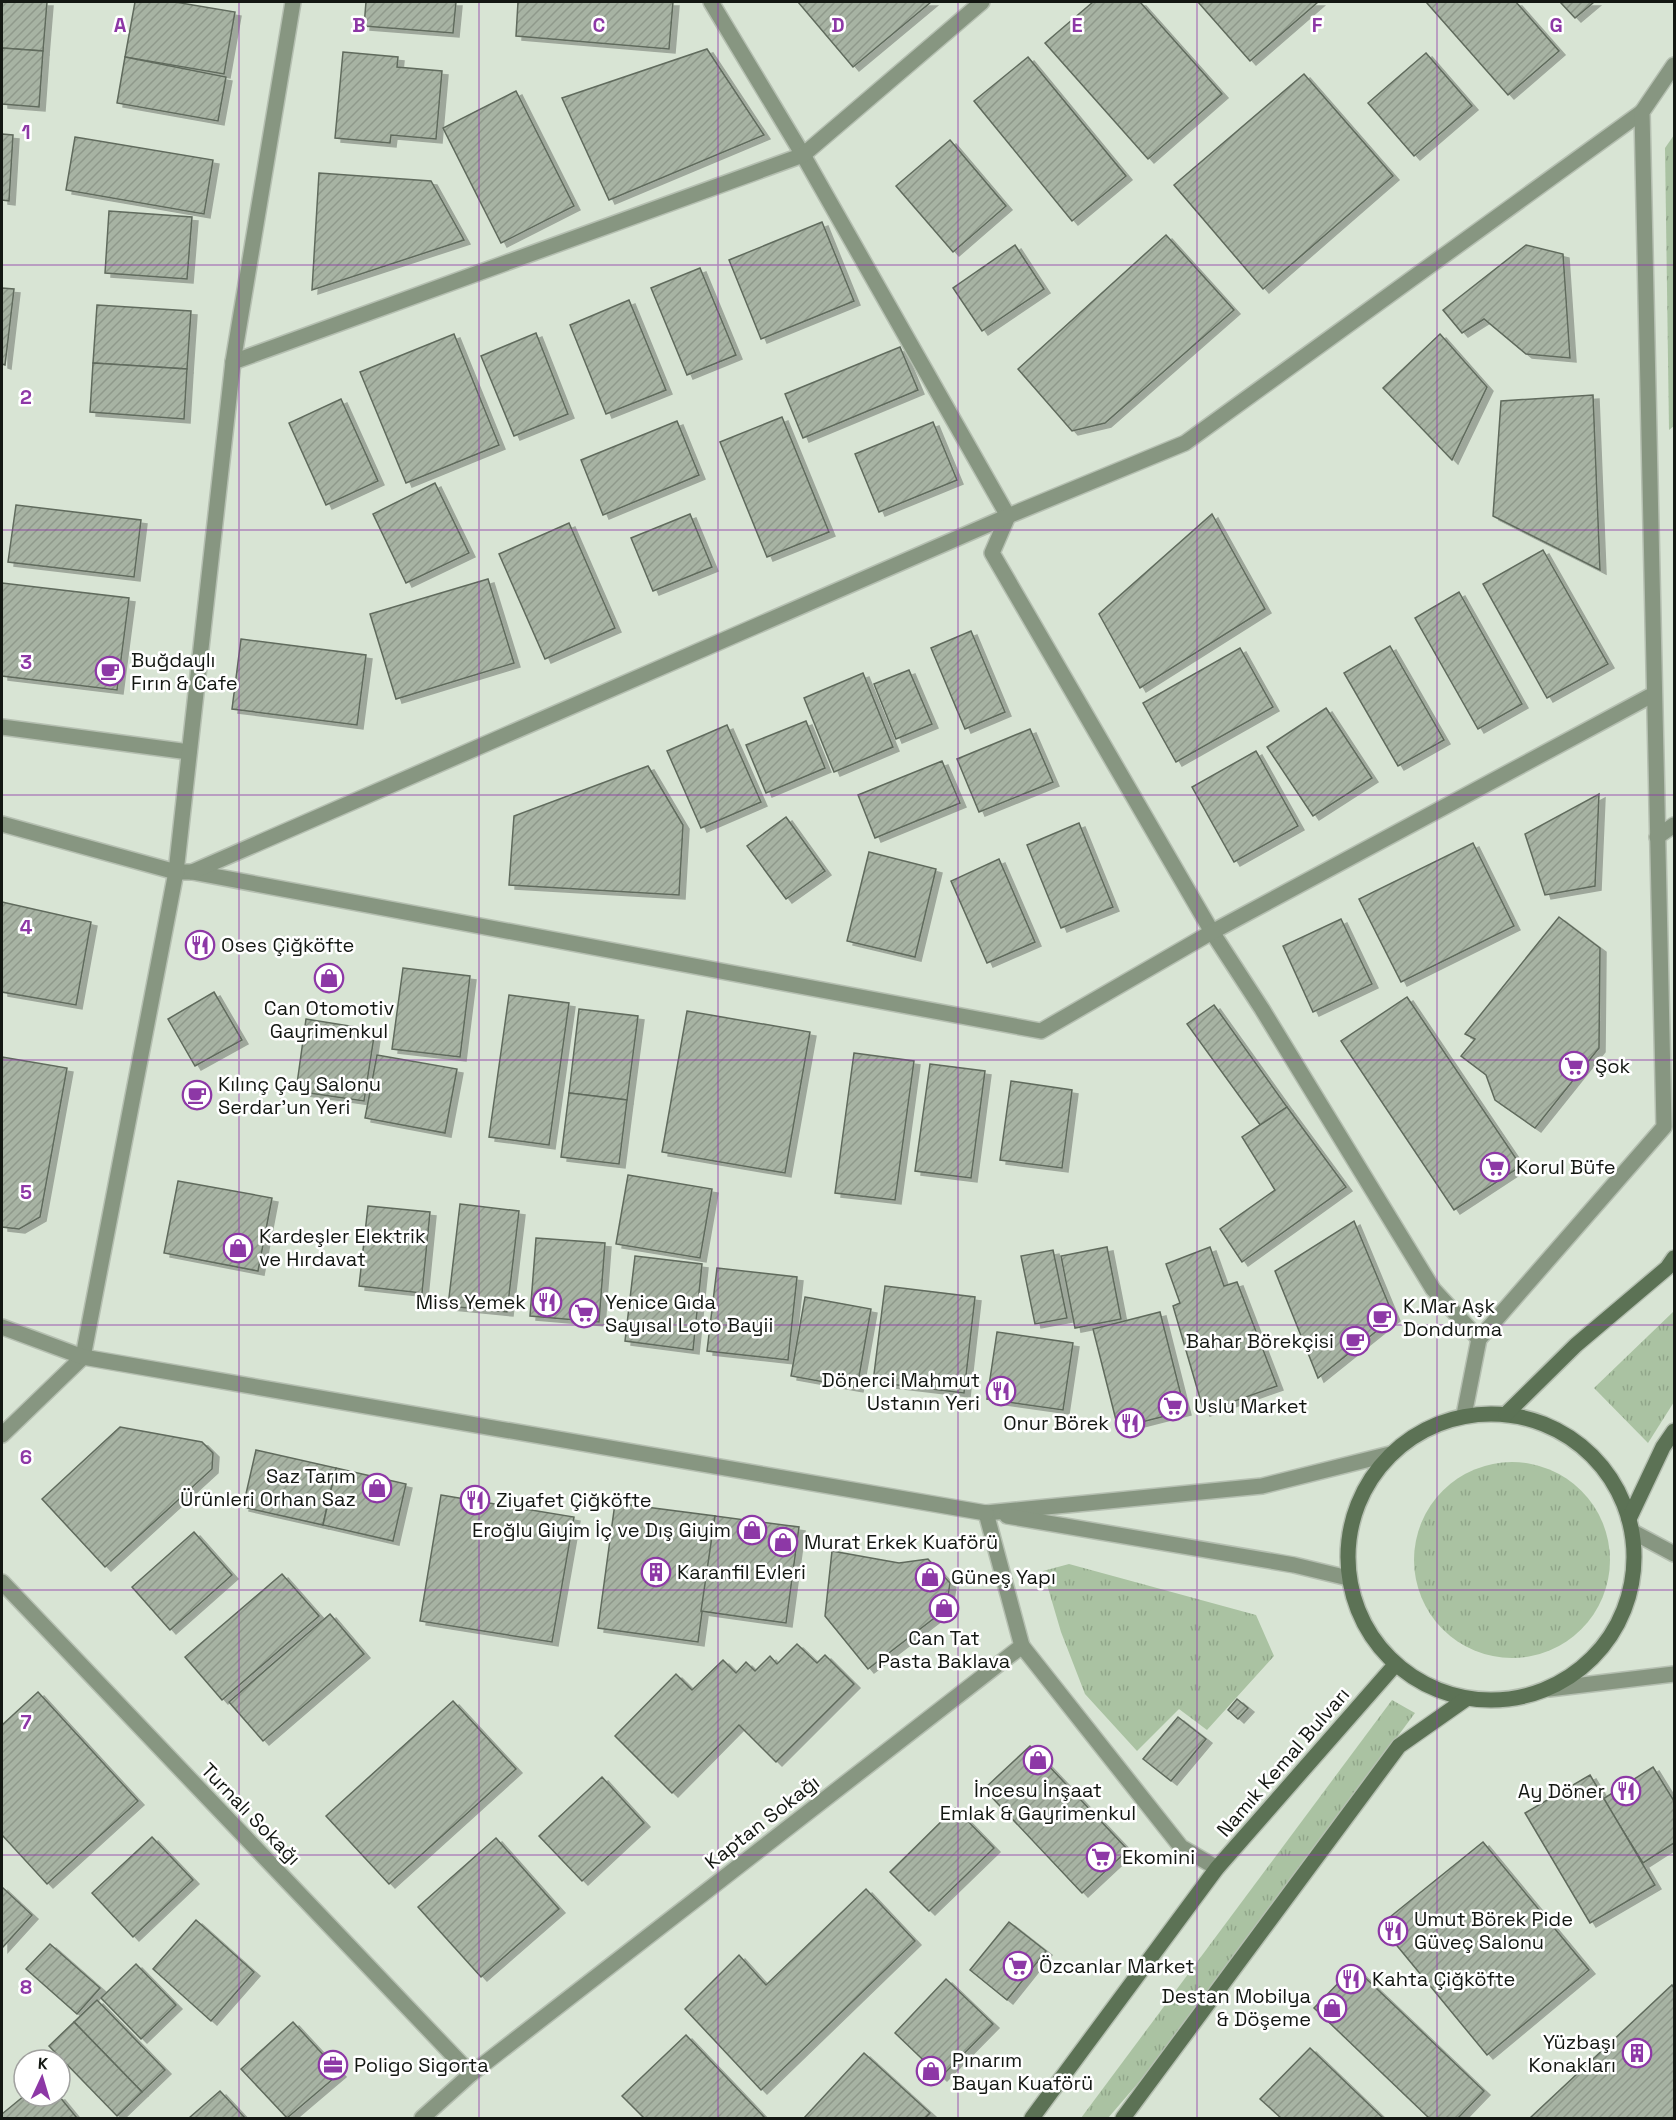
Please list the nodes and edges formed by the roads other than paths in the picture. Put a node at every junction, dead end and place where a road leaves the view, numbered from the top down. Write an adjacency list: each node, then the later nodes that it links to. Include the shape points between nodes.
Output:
1 (293, 2): 7 (street)
2 (711, 2): 6 (street)
3 (982, 2): 6 (street)
4 (1674, 65): 5 (street)
5 (1642, 112): 8 (street, via 1185,443); 9 (street)
6 (802, 154): 7 (street); 8 (street)
7 (233, 362): 11 (street)
8 (1008, 516): 16 (street); 17 (street, via 992,553)
9 (1654, 694): 14 (street); 17 (street)
10 (2, 727): 11 (street)
11 (189, 752): 15 (street)
12 (2, 824): 15 (street)
13 (1674, 825): 14 (street)
14 (1657, 837): 20 (street, via 1664,1127)
15 (176, 872): 16 (street); 21 (street)
16 (192, 872): 17 (street, via 1041,1030)
17 (1212, 932): 20 (street, via 1434,1289)
18 (1674, 1258): 22 (main road)
19 (2, 1327): 21 (street)
20 (1479, 1339): 23 (street)
21 (83, 1357): 25 (street); 27 (street)
22 (1506, 1414): 23 (main road); 28 (main road, via 1548,1425 1588,1450 1618,1487)
23 (1464, 1415): 26 (main road, via 1424,1430)
24 (1674, 1431): 28 (main road, via 1663,1447)
25 (2, 1435)
26 (1390, 1455): 27 (street, via 1262,1486); 30 (main road, via 1364,1489 1349,1528)
27 (986, 1513): 30 (street); 32 (street)
28 (1631, 1525): 29 (street); 35 (main road, via 1634,1580 1618,1626 1589,1663)
29 (1674, 1554)
30 (1348, 1578): 33 (main road, via 1364,1626)
31 (2, 1582): 38 (street, Turnalı Sokağı)
32 (1022, 1646): 37 (street, via 1181,1847); 38 (street, Kaptan Sokağı)
33 (1395, 1665): 36 (main road, via 1429,1687); 37 (main road, Namık Kemal Bulvarı)
34 (1674, 1674): 35 (street)
35 (1549, 1689): 36 (main road, via 1508,1700)
36 (1466, 1700): 41 (main road, via 1399,1746)
37 (1217, 1868): 40 (main road, Namık Kemal Bulvarı)
38 (471, 2074): 39 (street, Kaptan Sokağı)
39 (422, 2118)
40 (1032, 2118)
41 (1123, 2118)

